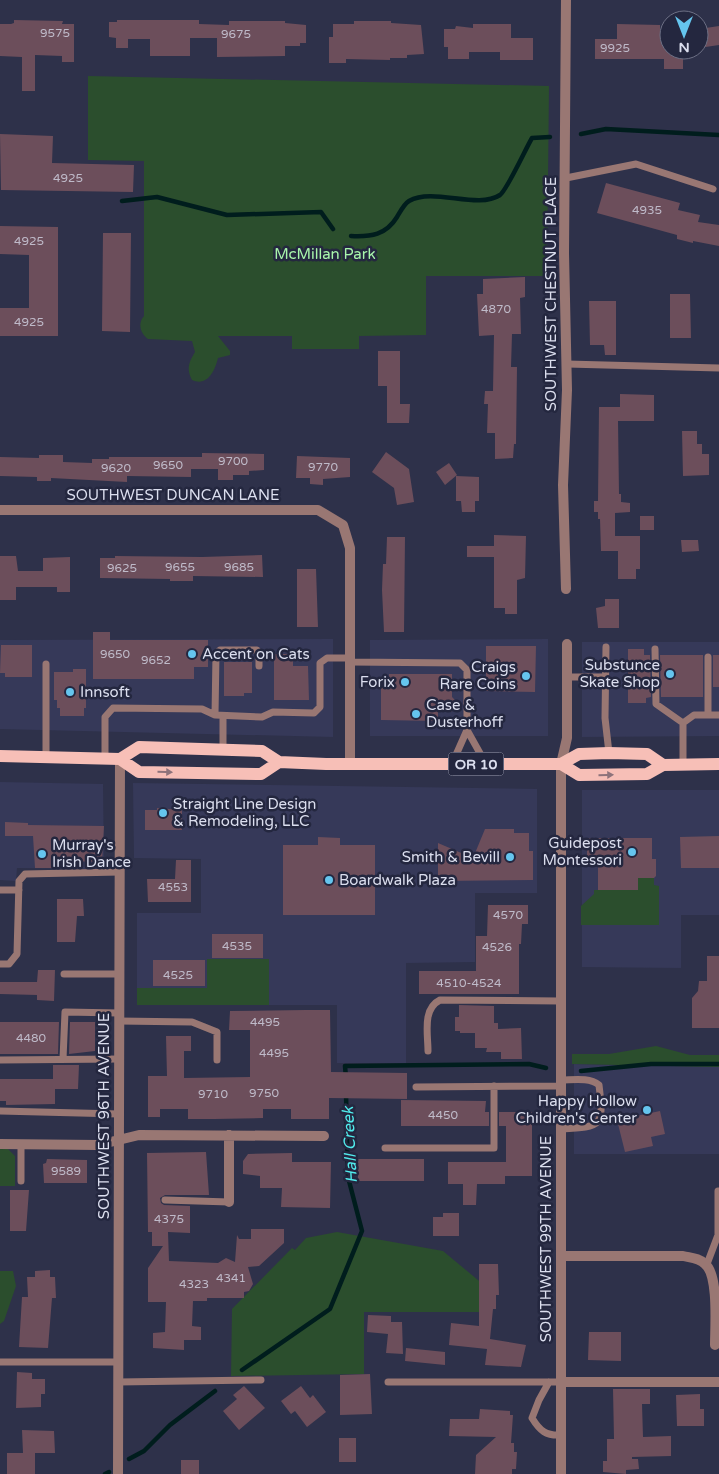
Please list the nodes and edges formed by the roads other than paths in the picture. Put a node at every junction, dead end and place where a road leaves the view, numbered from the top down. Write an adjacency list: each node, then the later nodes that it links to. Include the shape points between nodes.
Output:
1 (566, 0): 2 (street, SOUTHWEST CHESTNUT PLACE)
2 (566, 178): 3 (lane, via 636,164); 4 (street, SOUTHWEST CHESTNUT PLACE)
3 (713, 189)
4 (566, 364): 5 (lane); 7 (street, SOUTHWEST CHESTNUT PLACE, via 563,486)
5 (719, 368)
6 (0, 510): 12 (street, SOUTHWEST DUNCAN LANE, via 318,510 343,525 350,548)
7 (566, 589)
8 (567, 644): 15 (street, SOUTHWEST 99TH AVENUE)
9 (606, 647): 16 (lane)
10 (656, 650): 20 (lane, via 656,704)
11 (708, 657): 18 (lane)
12 (350, 660): 17 (lane, via 327,658 320,663 320,707 314,713 273,712 262,717); 21 (lane, via 460,663 467,670); 29 (street)
13 (46, 664): 25 (lane)
14 (260, 666): 17 (lane, via 257,650 220,650 216,654)
15 (567, 677): 16 (lane); 32 (street, SOUTHWEST 99TH AVENUE, via 567,738)
16 (605, 677): 23 (lane)
17 (219, 715): 22 (lane); 26 (lane, via 202,709 113,708 105,717)
18 (708, 715): 19 (lane); 20 (lane, via 694,715)
19 (719, 715)
20 (683, 723): 33 (lane)
21 (467, 730): 30 (lane); 31 (lane)
22 (223, 749): 27 (main road, OR 10, via 140,747); 28 (main road, OR 10, via 262,751)
23 (609, 753): 32 (main road, OR 10, via 580,754); 35 (main road, OR 10, via 647,754)
24 (0, 756): 25 (main road, OR 10)
25 (46, 757): 26 (main road, OR 10)
26 (105, 759): 27 (main road, OR 10)
27 (120, 759): 28 (main road, one-way to 28, via 139,772 261,774); 36 (street, SOUTHWEST 96TH AVENUE)
28 (279, 762): 29 (main road, OR 10)
29 (350, 764): 30 (main road, OR 10)
30 (452, 764): 31 (main road, OR 10)
31 (486, 764): 32 (main road, OR 10)
32 (561, 764): 35 (main road, OR 10, one-way to 35, via 579,775 647,774); 42 (street, SOUTHWEST 99TH AVENUE)
33 (683, 764): 34 (main road, OR 10); 35 (main road, OR 10)
34 (719, 764)
35 (663, 765)
36 (120, 872): 38 (lane, via 26,874 19,880); 41 (street, SOUTHWEST 96TH AVENUE)
37 (0, 890): 38 (lane)
38 (19, 890): 39 (lane, via 17,954 9,964)
39 (0, 964)
40 (64, 974): 41 (lane)
41 (119, 974): 43 (street, SOUTHWEST 96TH AVENUE)
42 (560, 1001): 44 (lane, via 440,1000 428,1012); 49 (street, SOUTHWEST 99TH AVENUE)
43 (119, 1017): 45 (lane, via 64,1012); 46 (street, SOUTHWEST 96TH AVENUE); 48 (lane, via 192,1022 217,1032)
44 (428, 1051)
45 (63, 1059): 46 (lane); 47 (lane)
46 (119, 1059): 53 (street, SOUTHWEST 96TH AVENUE)
47 (0, 1060)
48 (217, 1060)
49 (561, 1083): 50 (lane); 54 (street, SOUTHWEST 99TH AVENUE); 54 (lane, via 588,1080 599,1084 602,1113 598,1122)
50 (494, 1086): 51 (lane); 60 (lane, via 494,1148)
51 (416, 1087)
52 (0, 1110): 53 (lane)
53 (119, 1114): 57 (street, SOUTHWEST 96TH AVENUE)
54 (561, 1129): 65 (street, SOUTHWEST 99TH AVENUE)
55 (229, 1135): 56 (street); 57 (street); 64 (street)
56 (324, 1136)
57 (119, 1138): 59 (street, via 98,1145); 69 (street, SOUTHWEST 96TH AVENUE)
58 (0, 1144): 59 (street)
59 (21, 1144): 61 (lane)
60 (385, 1148)
61 (21, 1181)
62 (718, 1191): 66 (lane, via 718,1235)
63 (165, 1200): 64 (lane)
64 (229, 1202)
65 (561, 1256): 66 (street, via 683,1256); 74 (street, SOUTHWEST 99TH AVENUE)
66 (707, 1264): 67 (street, via 714,1284)
67 (715, 1345)
68 (0, 1362): 69 (lane)
69 (118, 1362): 71 (street, SOUTHWEST 96TH AVENUE)
70 (261, 1380): 71 (lane)
71 (118, 1382): 77 (street, SOUTHWEST 96TH AVENUE)
72 (388, 1382): 73 (lane)
73 (549, 1382): 74 (lane); 76 (lane, via 532,1418 540,1431 552,1436)
74 (561, 1382): 75 (street); 76 (street, SOUTHWEST 99TH AVENUE)
75 (719, 1382)
76 (561, 1435): 78 (street, SOUTHWEST 99TH AVENUE)
77 (118, 1474)
78 (561, 1474)

